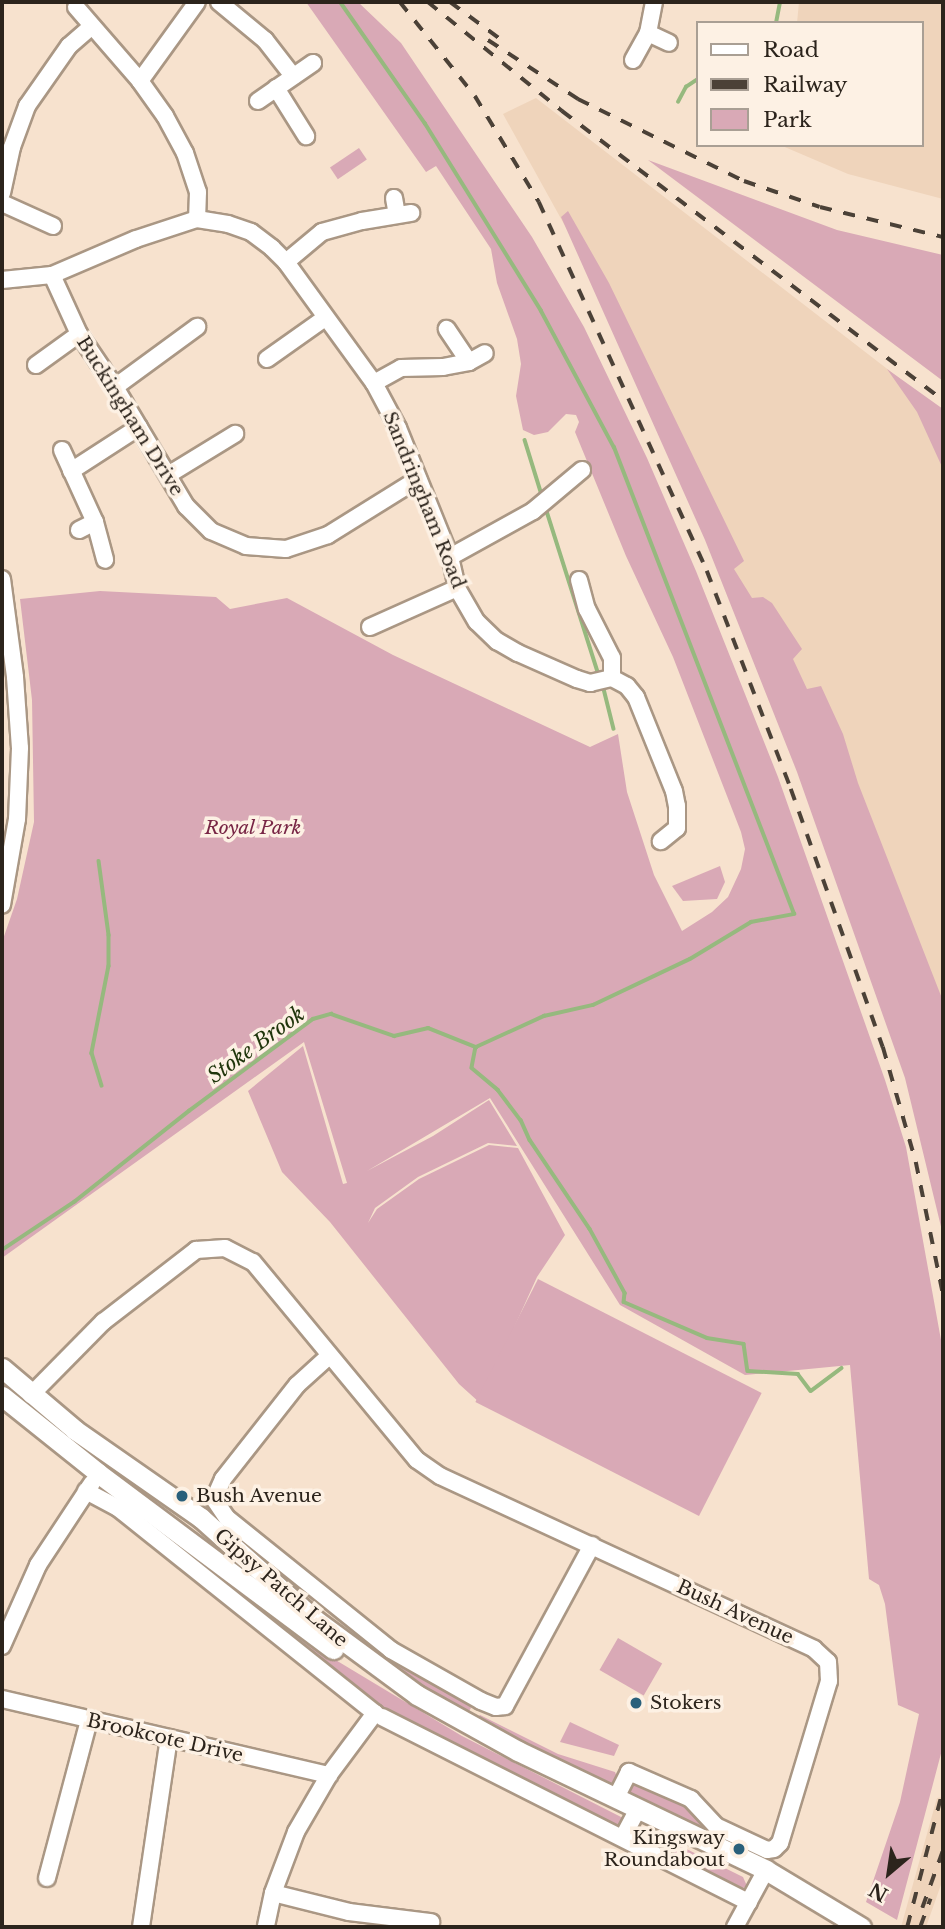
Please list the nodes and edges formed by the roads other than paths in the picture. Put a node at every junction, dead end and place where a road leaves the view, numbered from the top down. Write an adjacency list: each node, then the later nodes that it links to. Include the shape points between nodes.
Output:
1 (197, 2): 11 (street)
2 (219, 2): 10 (street, via 265,40)
3 (654, 2): 6 (street)
4 (76, 7): 5 (street)
5 (91, 27): 11 (street); 15 (street, via 69,46 27,106)
6 (648, 33): 7 (street); 8 (street)
7 (669, 43)
8 (633, 60)
9 (313, 63): 10 (street)
10 (293, 76): 12 (street)
11 (140, 81): 18 (street, via 185,153 198,192)
12 (276, 89): 13 (street); 14 (street)
13 (258, 101)
14 (306, 136)
15 (2, 193)
16 (394, 198): 20 (street, via 404,214 322,232)
17 (2, 203): 19 (street)
18 (197, 219): 20 (street, Sandringham Road, via 251,232); 21 (street, Sandringham Road)
19 (53, 226)
20 (286, 262): 23 (street, Sandringham Road)
21 (52, 275): 22 (street, Sandringham Road); 26 (street, Buckingham Drive)
22 (3, 280)
23 (325, 318): 29 (street); 31 (street, Sandringham Road)
24 (197, 327): 32 (street)
25 (447, 329): 30 (street)
26 (79, 334): 28 (street); 32 (street, Buckingham Drive)
27 (485, 353): 30 (street)
28 (40, 356)
29 (267, 359)
30 (469, 362): 31 (street, via 401,368)
31 (374, 383): 39 (street, Sandringham Road)
32 (116, 387): 33 (street, Buckingham Drive)
33 (139, 427): 37 (street); 38 (street, Buckingham Drive)
34 (235, 433): 38 (street, via 214,457)
35 (62, 450): 37 (street)
36 (582, 470): 44 (street)
37 (71, 471): 40 (street)
38 (168, 475): 42 (street, Buckingham Drive, via 198,520)
39 (418, 479): 42 (street, Buckingham Drive, via 307,544 265,550); 44 (street, Sandringham Road)
40 (95, 522): 41 (street); 45 (street)
41 (79, 530)
42 (229, 540): 43 (street)
43 (221, 556)
44 (450, 557): 48 (street, Sandringham Road)
45 (106, 560)
46 (2, 579): 52 (street, via 20,748 17,819)
47 (579, 580): 50 (street, via 587,609 612,658)
48 (457, 588): 49 (street); 50 (street, Sandringham Road, via 483,629 515,652 577,680 590,683)
49 (370, 627)
50 (612, 678): 51 (street, via 627,686 644,711 674,791 682,830)
51 (661, 841)
52 (2, 905)
53 (329, 1356): 55 (street, Bush Avenue, via 253,1262 225,1248 196,1250 103,1322); 59 (street, Bush Avenue, via 417,1460 440,1476); 64 (street, via 297,1385 223,1479 214,1499 227,1518 391,1650)
54 (2, 1367): 55 (main road, Gipsy Patch Lane)
55 (16, 1399): 56 (main road, Gipsy Patch Lane); 57 (main road, Gipsy Patch Lane)
56 (75, 1430): 57 (main road, Gipsy Patch Lane, via 103,1460); 62 (main road, Gipsy Patch Lane, via 201,1518 314,1619)
57 (98, 1473): 58 (street); 62 (main road, Gipsy Patch Lane, via 295,1623 334,1650)
58 (86, 1491): 60 (street); 65 (street, via 118,1508)
59 (592, 1545): 64 (street, via 505,1706); 70 (street, Bush Avenue, via 814,1649 828,1662 829,1681 780,1843 774,1849 767,1850 716,1826 691,1799 629,1772)
60 (7, 1621): 61 (street)
61 (2, 1646)
62 (384, 1673): 67 (main road, Gipsy Patch Lane)
63 (2, 1699): 66 (street, Brookcote Drive)
64 (481, 1701): 67 (street)
65 (388, 1716): 69 (street); 72 (street)
66 (89, 1720): 68 (street, Brookcote Drive); 74 (street)
67 (467, 1724): 70 (main road, Gipsy Patch Lane)
68 (169, 1738): 69 (street, Brookcote Drive); 79 (street)
69 (329, 1775): 75 (street, via 296,1832)
70 (615, 1798): 71 (main road, Gipsy Patch Lane)
71 (638, 1809): 72 (street); 73 (main road, Gipsy Patch Lane)
72 (623, 1837): 76 (street)
73 (766, 1870): 76 (street); 78 (main road, Gipsy Patch Lane)
74 (47, 1878)
75 (273, 1893): 77 (street, via 349,1912); 80 (street)
76 (748, 1902): 81 (street)
77 (431, 1922)
78 (840, 1922): 82 (main road, Gipsy Patch Lane)
79 (141, 1927)
80 (266, 1927)
81 (735, 1927)
82 (861, 1927)

